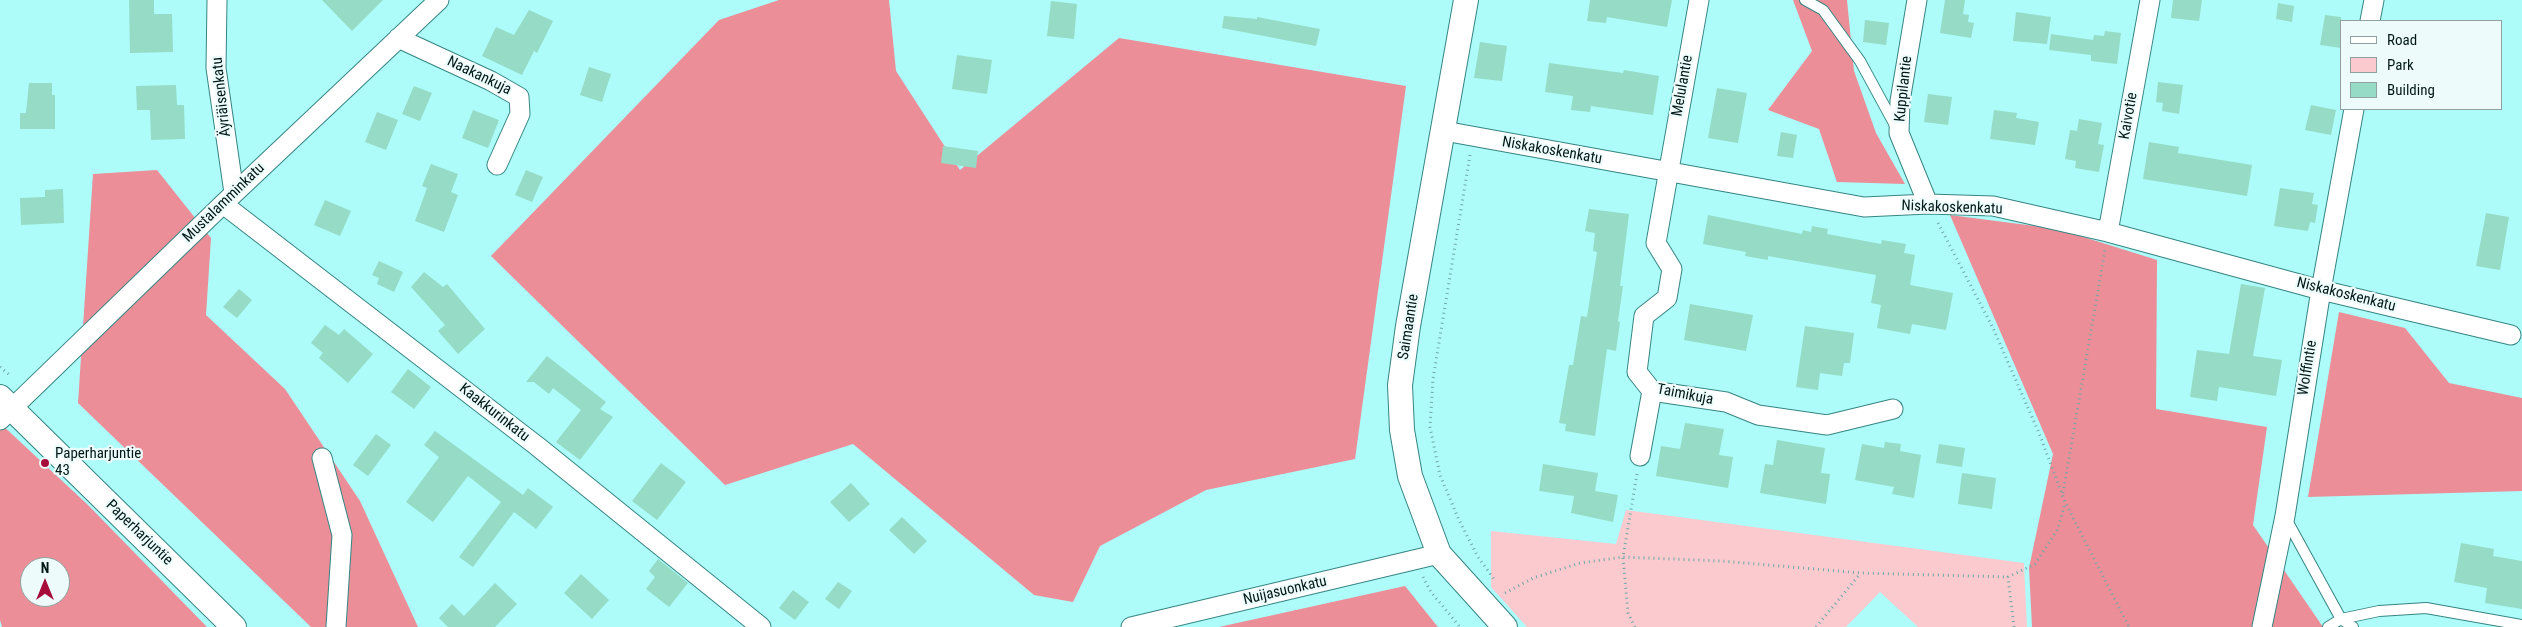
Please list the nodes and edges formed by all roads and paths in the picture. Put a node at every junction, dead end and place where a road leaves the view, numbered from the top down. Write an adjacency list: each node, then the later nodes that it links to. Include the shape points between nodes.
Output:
1 (217, 0): 17 (street, Äyriäisenkatu, via 216,68)
2 (439, 0): 10 (street, Mustalamminkatu)
3 (1466, 0): 12 (street, Saimaantie)
4 (1699, 0): 16 (street, Melulantie)
5 (1805, 0): 13 (lane, via 1823,10 1860,61)
6 (1917, 0): 13 (street, Kuppilantie, via 1900,100)
7 (2150, 0): 19 (street, Kaivotie)
8 (2374, 0): 9 (street)
9 (2370, 20)
10 (398, 38): 15 (street, Naakankuja, via 519,97 520,114); 17 (street, Mustalamminkatu)
11 (2354, 110): 20 (street, Wolffintie)
12 (1444, 131): 14 (street, Niskakoskenkatu); 30 (street, Saimaantie, via 1400,386 1402,430 1410,476)
13 (1899, 133): 18 (street, Kuppilantie)
14 (1474, 136): 16 (street, Niskakoskenkatu); 35 (path, via 1433,379 1430,427 1440,474 1459,520 1478,557)
15 (496, 165)
16 (1668, 172): 18 (street, Niskakoskenkatu, via 1864,207); 22 (street, Taimikuja, via 1656,243 1672,269 1667,298 1644,316 1637,372)
17 (228, 198): 23 (street, Mustalamminkatu); 41 (street, Kaakkurinkatu)
18 (1928, 204): 19 (street, Niskakoskenkatu, via 1993,206); 27 (path, via 1993,328)
19 (2108, 232): 20 (street, Niskakoskenkatu); 27 (path)
20 (2321, 290): 21 (street, Niskakoskenkatu); 29 (street, Wolffintie)
21 (2516, 337)
22 (1652, 391): 24 (street, Taimikuja, via 1726,402 1758,415 1827,425); 25 (street)
23 (4, 409): 39 (street, Paperharjuntie)
24 (1893, 409)
25 (1640, 456): 31 (path)
26 (322, 458): 40 (street, via 342,535)
27 (2063, 493): 28 (path)
28 (2065, 502): 34 (path, via 2058,529 2035,564); 48 (path)
29 (2285, 516): 37 (lane); 49 (street, Wolffintie)
30 (1439, 554): 32 (street, Nuijasuonkatu); 36 (street, Saimaantie)
31 (1623, 557): 33 (path, via 1722,561); 35 (path, via 1580,563 1533,578); 45 (path, via 1628,613)
32 (1415, 561): 42 (street, Nuijasuonkatu); 43 (path, via 1431,592)
33 (1861, 573): 34 (path); 46 (path)
34 (2008, 577): 47 (path)
35 (1504, 594): 36 (path)
36 (1486, 608): 44 (street, Saimaantie)
37 (2341, 619): 38 (lane, via 2379,610 2426,608); 50 (lane); 51 (lane)
38 (2522, 625)
39 (234, 627)
40 (336, 627)
41 (761, 627)
42 (1131, 627)
43 (1460, 627)
44 (1505, 627)
45 (1635, 627)
46 (1816, 627)
47 (2014, 627)
48 (2129, 627)
49 (2262, 627)
50 (2328, 627)
51 (2352, 627)

